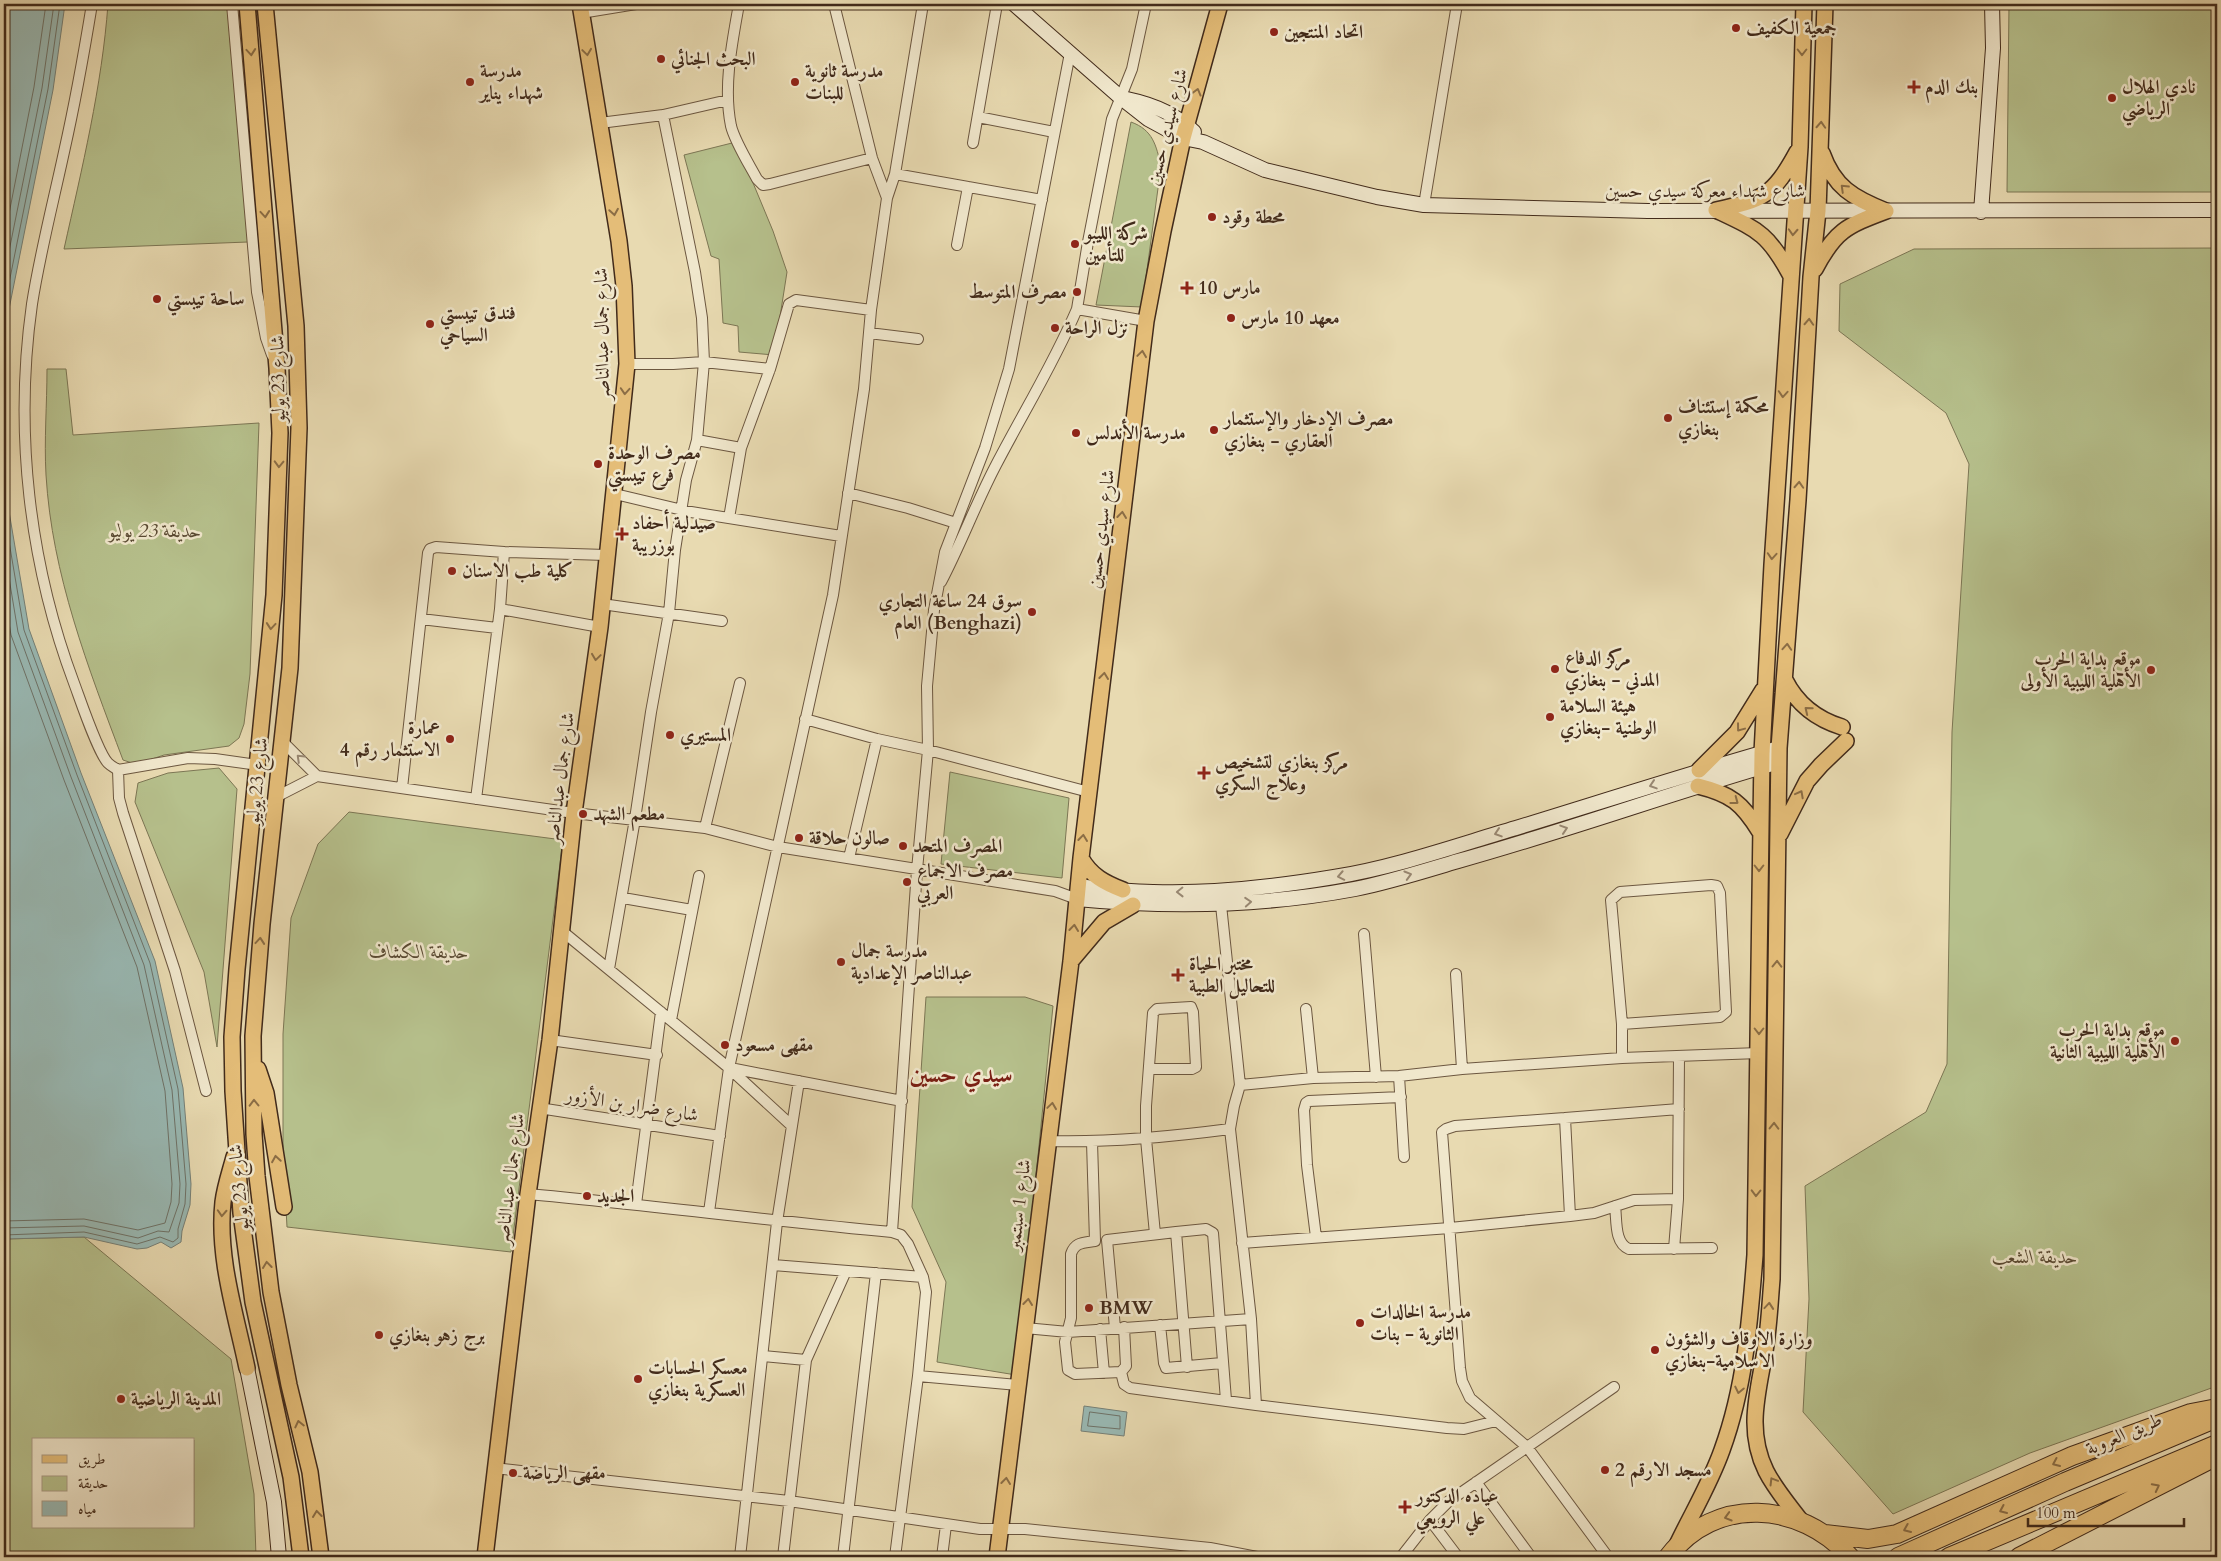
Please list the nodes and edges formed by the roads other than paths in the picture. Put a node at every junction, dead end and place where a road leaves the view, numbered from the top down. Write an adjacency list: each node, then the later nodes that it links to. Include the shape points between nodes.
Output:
1 (92, 4): 85 (street, via 80,80 32,304 26,388 26,466 34,536 55,626 105,759)
2 (232, 4): 51 (street, via 256,292 266,338)
3 (247, 4): 51 (main road, شارع 23 يوليو, one-way to 51)
4 (266, 4): 54 (main road, شارع 23 يوليو, via 296,326)
5 (636, 4): 17 (street)
6 (739, 4): 20 (street)
7 (834, 4): 29 (street)
8 (923, 4): 30 (street)
9 (997, 4): 22 (street)
10 (1014, 4): 18 (main road, شارع شهداء معركة سيدي حسين)
11 (1146, 4): 19 (street, via 1132,69)
12 (1220, 4): 25 (main road, شارع سيدي حسين, one-way to 12)
13 (1457, 4): 34 (street)
14 (1804, 4): 27 (main road, one-way to 27)
15 (1825, 4): 28 (main road, one-way to 15)
16 (1992, 4): 40 (main road)
17 (580, 8): 23 (main road, شارع جمال عبدالناصر, one-way to 23)
18 (1070, 53): 19 (main road, شارع شهداء معركة سيدي حسين); 24 (street)
19 (1120, 97): 25 (main road, شارع شهداء معركة سيدي حسين, via 1148,119); 44 (street, via 1112,119)
20 (728, 100): 21 (street); 29 (street, via 732,128 763,185)
21 (662, 115): 23 (street); 49 (street, via 695,272)
22 (978, 118): 24 (street); 26 (street)
23 (600, 123): 50 (main road, شارع جمال عبدالناصر, one-way to 50, via 623,277)
24 (1054, 132): 33 (street)
25 (1185, 132): 34 (main road, شارع شهداء معركة سيدي حسين, via 1265,170 1377,197); 46 (main road, شارع سيدي حسين)
26 (973, 143)
27 (1800, 147): 35 (main road, via 1784,176 1763,196 1751,203); 37 (main road)
28 (1820, 147): 38 (main road); 39 (main road, one-way to 28, via 1847,192 1826,167)
29 (872, 158): 32 (street)
30 (895, 174): 31 (street); 32 (street)
31 (968, 187): 33 (street); 41 (street)
32 (887, 198): 45 (street)
33 (1042, 200): 61 (street, via 1009,369 985,448)
34 (1424, 204): 35 (main road, شارع شهداء معركة سيدي حسين)
35 (1716, 210): 37 (main road, شارع شهداء معركة سيدي حسين); 42 (main road, via 1766,238)
36 (2217, 210): 40 (main road, شارع شهداء معركة سيدي حسين)
37 (1795, 211): 38 (main road, شارع شهداء معركة سيدي حسين); 42 (main road, one-way to 42)
38 (1818, 211): 39 (main road, شارع شهداء معركة سيدي حسين); 43 (main road)
39 (1886, 211): 40 (main road, شارع شهداء معركة سيدي حسين); 43 (main road, via 1855,223 1837,235)
40 (1982, 212)
41 (956, 244)
42 (1791, 276): 75 (main road, one-way to 75)
43 (1811, 277): 73 (main road, one-way to 43)
44 (1077, 309): 46 (street); 65 (street, via 995,467 956,556)
45 (872, 310): 47 (street); 52 (street, via 791,302)
46 (1146, 321): 90 (main road, شارع سيدي حسين, one-way to 46)
47 (869, 333): 48 (street); 57 (street)
48 (918, 339)
49 (704, 362): 50 (street); 52 (street); 55 (street)
50 (627, 364): 58 (main road, شارع جمال عبدالناصر, one-way to 58)
51 (277, 368): 53 (main road, شارع 23 يوليو)
52 (770, 369): 56 (street)
53 (280, 428): 54 (main road); 84 (main road, شارع 23 يوليو, one-way to 84, via 274,595)
54 (299, 428): 79 (main road, شارع 23 يوليو, via 293,626)
55 (697, 440): 56 (street); 59 (street)
56 (741, 448): 60 (street)
57 (848, 493): 61 (street); 62 (street)
58 (615, 494): 59 (street); 64 (main road, شارع جمال عبدالناصر)
59 (681, 510): 60 (street); 68 (street)
60 (729, 518): 62 (street)
61 (956, 523): 65 (street, via 945,552)
62 (841, 536): 76 (street, via 833,594)
63 (504, 552): 64 (street); 67 (street); 69 (street, via 430,549)
64 (606, 555): 66 (main road, شارع جمال عبدالناصر)
65 (937, 589): 81 (street, via 927,686)
66 (602, 604): 68 (street); 71 (main road, شارع جمال عبدالناصر)
67 (500, 609): 71 (street); 72 (street)
68 (669, 613): 70 (street); 94 (street)
69 (421, 619): 72 (street); 89 (street)
70 (722, 621)
71 (600, 627): 93 (main road, شارع جمال عبدالناصر, one-way to 93)
72 (497, 628): 92 (street)
73 (1785, 680): 77 (main road, one-way to 73, via 1808,710 1794,696); 82 (main road)
74 (740, 683): 95 (street)
75 (1765, 686): 83 (main road); 86 (main road, one-way to 86, via 1737,732)
76 (804, 719): 78 (street); 98 (street)
77 (1842, 726)
78 (877, 739): 81 (street); 99 (street)
79 (282, 741): 87 (street, one-way to 79); 91 (main road, شارع 23 يوليو)
80 (1846, 742): 97 (main road, one-way to 80, via 1807,782)
81 (928, 750): 90 (street); 101 (street)
82 (1779, 755): 83 (main road); 97 (main road)
83 (1762, 760): 86 (main road); 88 (main road); 96 (main road)
84 (258, 765): 85 (street, via 188,758); 145 (main road, شارع 23 يوليو, via 232,1028)
85 (118, 770): 132 (street, via 122,813 175,971)
86 (1700, 770): 103 (main road, one-way to 103, via 1440,852 1367,871 1204,892)
87 (317, 776): 89 (street); 91 (street)
88 (1698, 786): 96 (main road, one-way to 96, via 1734,799); 107 (main road, one-way to 88, via 1320,894 1387,881 1521,843)
89 (402, 788): 92 (street)
90 (1089, 792): 100 (main road, شارع سيدي حسين, one-way to 90)
91 (276, 797): 119 (main road, شارع 23 يوليو, one-way to 91, via 262,924)
92 (476, 798): 93 (street)
93 (574, 813): 94 (street); 109 (main road, شارع جمال عبدالناصر)
94 (635, 819): 95 (street); 105 (street)
95 (705, 828): 98 (street)
96 (1760, 832): 120 (main road, one-way to 120)
97 (1778, 838): 202 (main road, one-way to 97, via 1766,1470 1754,1427 1772,1279)
98 (778, 847): 99 (street); 124 (street)
99 (849, 858): 101 (street)
100 (1081, 858): 103 (main road, via 1092,874); 104 (main road, شارع سيدي حسين)
101 (917, 870): 104 (street); 134 (street)
102 (698, 876): 108 (street)
103 (1123, 890): 104 (main road)
104 (1077, 893): 106 (main road); 111 (main road, شارع 1 سبتمبر, one-way to 104)
105 (623, 898): 108 (street); 112 (street)
106 (1133, 905): 107 (main road); 111 (main road, via 1104,922)
107 (1222, 905): 131 (street)
108 (692, 910): 116 (street)
109 (562, 931): 112 (street); 118 (main road, شارع جمال عبدالناصر)
110 (1364, 934): 128 (street)
111 (1071, 960): 143 (main road, شارع 1 سبتمبر, one-way to 111)
112 (609, 969): 115 (street)
113 (1456, 974): 126 (street)
114 (1306, 1009): 129 (street)
115 (661, 1012): 116 (street); 121 (street)
116 (671, 1020): 124 (street)
117 (1622, 1024): 117 (street, via 1720,1017 1726,1012 1717,886 1620,892 1614,896); 123 (street)
118 (550, 1040): 121 (street); 135 (main road, شارع جمال عبدالناصر)
119 (253, 1052): 151 (main road, one-way to 119, via 266,1092); 209 (main road, شارع 23 يوليو, one-way to 119, via 310,1472 285,1367 270,1283 257,1176)
120 (1759, 1052): 122 (street); 206 (main road, one-way to 206, via 1755,1255 1745,1361 1722,1449)
121 (657, 1055): 138 (street)
122 (1679, 1056): 123 (street); 136 (street)
123 (1622, 1058): 126 (street)
124 (729, 1068): 130 (street); 139 (street); 141 (street)
125 (1150, 1069): 125 (street, via 1196,1067 1190,1007 1154,1011); 142 (street)
126 (1462, 1069): 127 (street)
127 (1400, 1076): 128 (street); 133 (street)
128 (1376, 1077): 129 (street)
129 (1313, 1078): 131 (street)
130 (799, 1081): 134 (street); 139 (street)
131 (1240, 1085): 140 (street)
132 (206, 1091)
133 (1401, 1097): 146 (street); 159 (street, via 1306,1103 1307,1165)
134 (902, 1101): 156 (street)
135 (539, 1108): 138 (street, شارع ضرار بن الأزور); 147 (main road, شارع جمال عبدالناصر)
136 (1679, 1109): 137 (street); 148 (street)
137 (1565, 1118): 153 (street); 155 (street, via 1446,1128 1442,1132)
138 (647, 1125): 141 (street, شارع ضرار بن الأزور); 149 (street)
139 (792, 1126): 154 (street)
140 (1230, 1129): 142 (street); 162 (street)
141 (720, 1136): 152 (street)
142 (1146, 1139): 144 (street); 158 (street)
143 (1047, 1141): 144 (street); 173 (main road, شارع 1 سبتمبر, one-way to 143)
144 (1092, 1142): 161 (street)
145 (236, 1148): 181 (main road, one-way to 181, via 226,1182 222,1222 226,1269); 208 (main road, شارع 23 يوليو, via 253,1302 291,1477)
146 (1404, 1157)
147 (528, 1194): 149 (street); 195 (main road, شارع جمال عبدالناصر)
148 (1678, 1199): 150 (street, via 1634,1200); 164 (street)
149 (636, 1204): 152 (street)
150 (1615, 1206): 153 (street); 164 (street, via 1619,1240 1625,1247)
151 (284, 1207)
152 (709, 1212): 154 (street)
153 (1570, 1216): 155 (street)
154 (777, 1222): 156 (street); 165 (street)
155 (1450, 1228): 159 (street); 191 (street, via 1462,1381 1470,1398)
156 (892, 1232): 168 (street, via 908,1244)
157 (1176, 1232): 158 (street); 170 (street, via 1206,1229 1213,1233); 171 (street)
158 (1155, 1234): 160 (street)
159 (1316, 1237): 162 (street)
160 (1107, 1240): 161 (street); 174 (street)
161 (1095, 1241): 176 (street, via 1078,1243 1073,1247)
162 (1242, 1243): 169 (street)
163 (1712, 1248): 164 (street)
164 (1674, 1249)
165 (773, 1265): 166 (street); 177 (street)
166 (846, 1271): 167 (street); 178 (street)
167 (876, 1273): 168 (street); 199 (street)
168 (923, 1277): 184 (street, via 926,1292)
169 (1251, 1318): 170 (street); 188 (street)
170 (1219, 1320): 171 (street); 179 (street)
171 (1183, 1323): 172 (street); 180 (street)
172 (1160, 1325): 174 (street); 180 (street, via 1164,1366)
173 (1025, 1328): 176 (street); 185 (main road, شارع 1 سبتمبر)
174 (1120, 1328): 175 (street); 182 (street, via 1126,1366)
175 (1100, 1329): 176 (street); 183 (street)
176 (1068, 1332): 183 (street, via 1065,1342 1068,1370 1075,1374)
177 (763, 1356): 178 (street); 197 (street)
178 (806, 1360): 198 (street)
179 (1222, 1363): 180 (street); 187 (street)
180 (1187, 1367)
181 (247, 1368): 207 (main road, via 274,1502)
182 (1121, 1372): 183 (street); 187 (street, via 1124,1384 1130,1388)
183 (1104, 1373)
184 (918, 1376): 185 (street); 200 (street)
185 (1018, 1385): 204 (main road, شارع 1 سبتمبر, one-way to 185)
186 (1614, 1387): 193 (street)
187 (1226, 1400): 188 (street)
188 (1256, 1405): 191 (street, via 1447,1428 1464,1429)
189 (2217, 1408): 205 (highway, one-way to 205, via 2172,1419 2072,1456 1897,1534 1868,1539)
190 (2217, 1418): 223 (highway, طريق العروبة, one-way to 223)
191 (1496, 1421): 193 (street)
192 (2217, 1444): 224 (highway)
193 (1528, 1447): 196 (street); 221 (street)
194 (2217, 1456): 225 (highway, one-way to 194)
195 (494, 1468): 197 (street); 210 (main road, شارع جمال عبدالناصر)
196 (1476, 1482): 201 (street, via 1449,1501); 220 (street)
197 (747, 1497): 198 (street); 211 (street)
198 (789, 1501): 199 (street); 212 (street)
199 (848, 1511): 200 (street); 213 (street)
200 (899, 1519): 203 (street); 214 (street)
201 (1430, 1520): 218 (street); 219 (street)
202 (1801, 1521): 205 (highway); 206 (highway, one-way to 206, via 1780,1514 1734,1515 1692,1533)
203 (946, 1525): 204 (street); 215 (street)
204 (1000, 1529): 216 (main road, شارع 1 سبتمبر); 217 (street, via 1200,1547)
205 (1826, 1534): 222 (highway)
206 (1671, 1552)
207 (279, 1557)
208 (301, 1557)
209 (321, 1557)
210 (485, 1557)
211 (740, 1557)
212 (783, 1557)
213 (842, 1557)
214 (894, 1557)
215 (942, 1557)
216 (997, 1557)
217 (1257, 1557)
218 (1402, 1557)
219 (1458, 1557)
220 (1531, 1557)
221 (1608, 1557)
222 (1850, 1557)
223 (1898, 1557)
224 (1949, 1557)
225 (2019, 1557)

